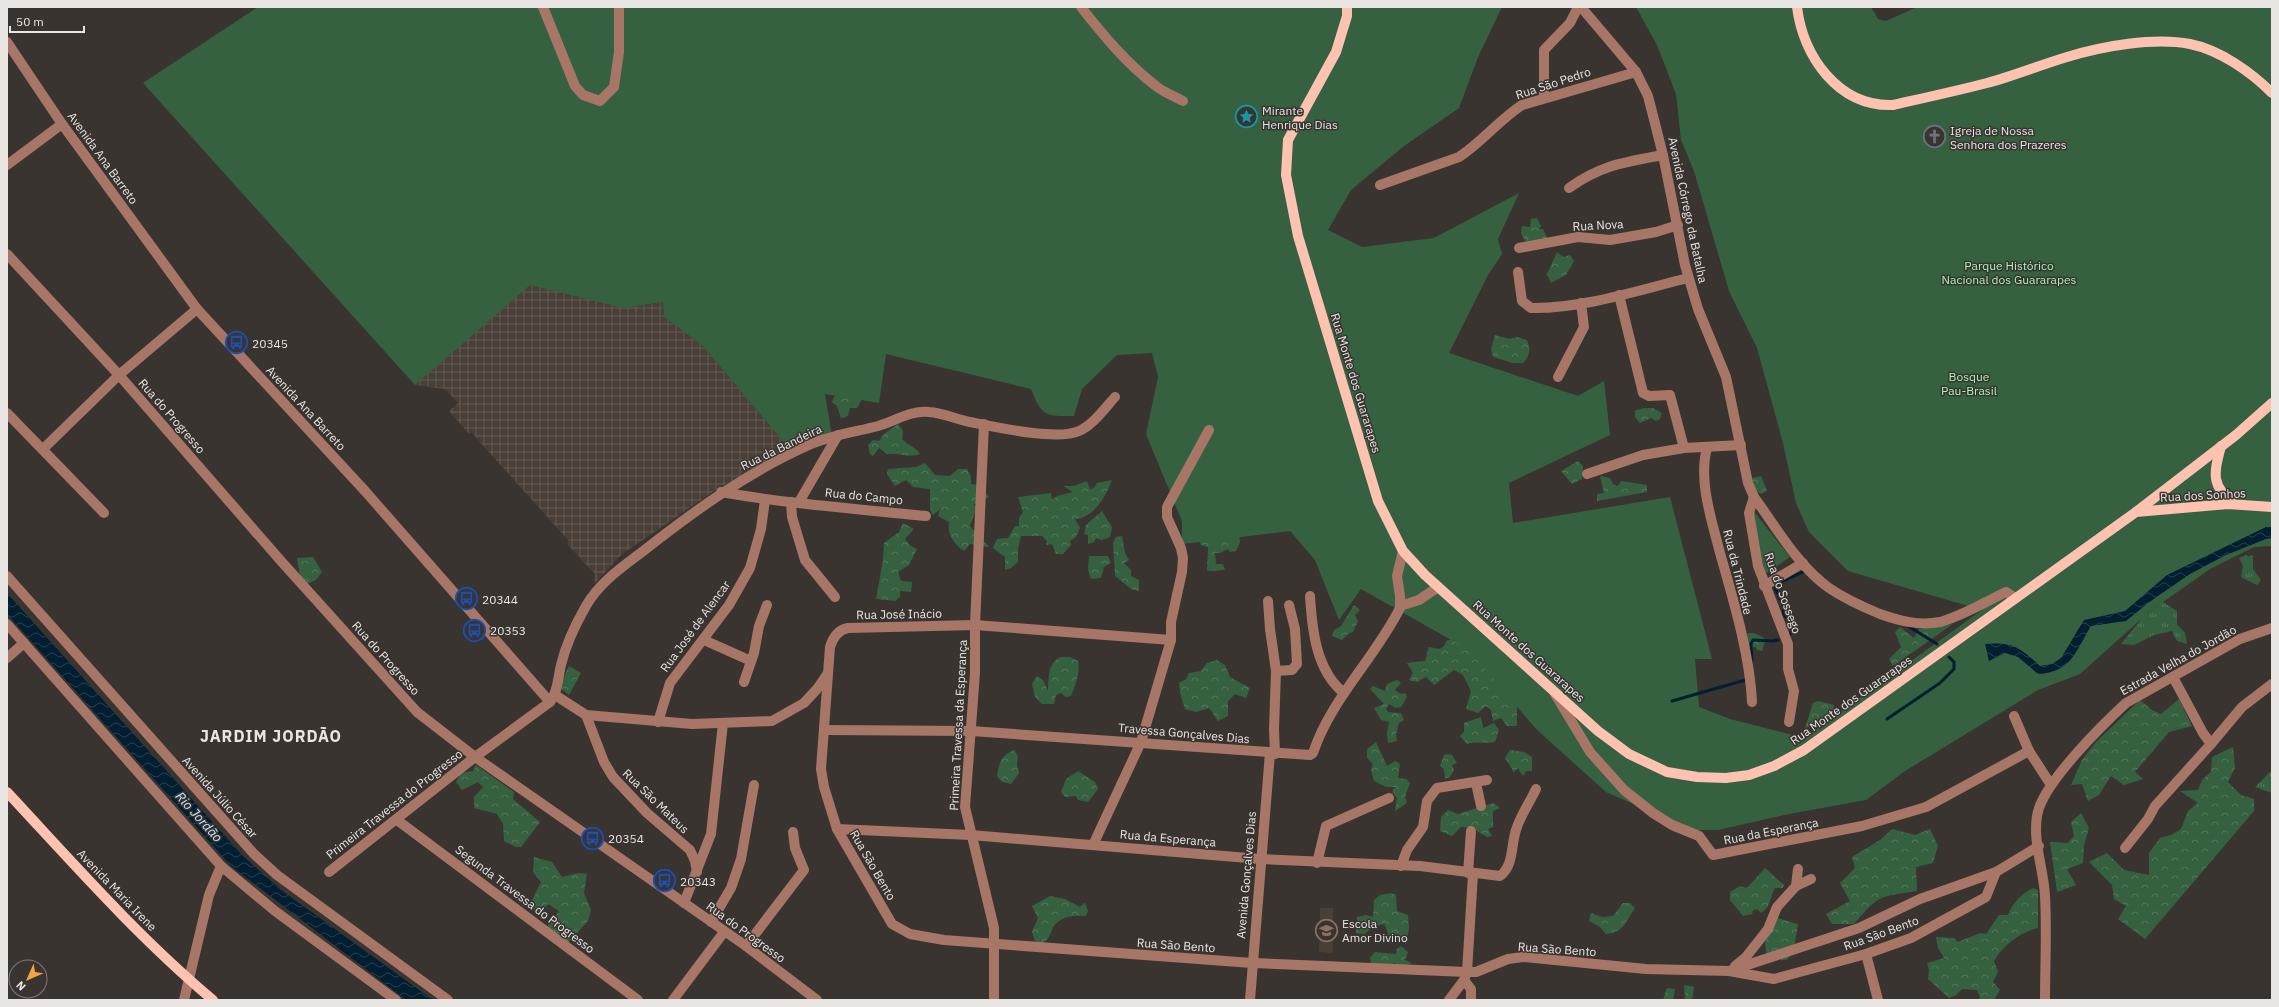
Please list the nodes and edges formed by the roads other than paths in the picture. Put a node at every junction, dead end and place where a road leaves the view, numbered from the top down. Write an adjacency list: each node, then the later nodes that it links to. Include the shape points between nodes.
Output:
1 (543, 7): 2 (street, via 574,86 583,95 600,101 614,87 619,52)
2 (619, 7)
3 (1081, 7): 12 (street, via 1140,73 1157,87)
4 (1347, 7): 49 (main road, Rua Monte dos Guararapes, via 1347,16 1336,52 1288,140 1286,175 1298,236 1378,501)
5 (1578, 7): 11 (street, via 1570,23 1544,50)
6 (1581, 7): 9 (street, Avenida Córrego da Batalha)
7 (1797, 7): 10 (main road, via 1806,42 1825,74 1850,94 1877,104 1892,105 1987,83 2069,56 2132,43 2158,42 2190,44 2218,54 2251,74)
8 (7, 42): 13 (street, Avenida Ana Barreto)
9 (1636, 72): 11 (street, Rua São Pedro); 14 (street, Avenida Córrego da Batalha, via 1648,96)
10 (2272, 94)
11 (1544, 98): 16 (street, Rua São Pedro, via 1522,105 1507,114 1459,157)
12 (1183, 101)
13 (62, 124): 15 (street); 25 (street, Avenida Ana Barreto)
14 (1663, 155): 17 (street, via 1606,166); 18 (street, Avenida Córrego da Batalha)
15 (7, 164)
16 (1380, 185)
17 (1569, 188)
18 (1678, 226): 19 (street, Rua Nova, via 1616,239 1595,240 1578,237); 22 (street, Avenida Córrego da Batalha)
19 (1519, 248)
20 (7, 254): 26 (street, Rua do Progresso)
21 (1518, 272): 24 (street, via 1522,301 1527,306 1551,308)
22 (1688, 278): 23 (street); 34 (street, Avenida Córrego da Batalha, via 1726,376)
23 (1619, 295): 24 (street); 36 (street, via 1643,392 1649,396 1670,395)
24 (1581, 303): 27 (street, via 1584,328)
25 (197, 309): 26 (street); 76 (street, Avenida Ana Barreto)
26 (119, 375): 38 (street); 89 (street, Rua do Progresso, via 416,712)
27 (1558, 377)
28 (1115, 397): 31 (street, Rua da Bandeira, via 1087,427 1078,432 1050,435)
29 (2272, 403): 35 (main road, Rua Monte dos Guararapes)
30 (7, 413): 38 (street)
31 (984, 424): 33 (street, Rua da Bandeira, via 921,412 878,426); 62 (street, Primeira Travessa da Esperança)
32 (1209, 430): 65 (street, via 1167,507 1167,517 1183,558)
33 (838, 435): 40 (street, Rua da Bandeira, via 808,446); 43 (street, Rua do Campo)
34 (1741, 445): 37 (street); 41 (street, Avenida Córrego da Batalha, via 1748,483)
35 (2221, 446): 44 (main road, via 2215,469 2216,482 2222,493); 46 (main road, Rua Monte dos Guararapes)
36 (1684, 448): 37 (street); 39 (street, via 1643,455)
37 (1707, 448): 77 (street, Rua da Trindade, via 1706,487 1752,684)
38 (43, 449): 47 (street)
39 (1587, 474)
40 (721, 492): 42 (street, Rua do Campo); 76 (street, Rua da Bandeira, via 666,532 596,590 569,638)
41 (1754, 497): 50 (street, Avenida Córrego da Batalha); 52 (street, Rua do Sossego, via 1749,513 1750,522)
42 (765, 500): 43 (street, Rua do Campo); 64 (street, Rua José de Alencar, via 761,529 750,568 736,594)
43 (795, 502): 48 (street, Rua do Campo); 55 (street, via 792,517 805,560)
44 (2235, 504): 45 (main road, Rua dos Sonhos); 46 (main road, Rua dos Sonhos)
45 (2272, 507)
46 (2136, 512): 56 (main road, Rua Monte dos Guararapes)
47 (104, 513)
48 (926, 516)
49 (1402, 551): 53 (main road, Rua Monte dos Guararapes); 60 (street, via 1397,576)
50 (1800, 565): 52 (street); 56 (street, Avenida Córrego da Batalha, via 1847,599 1909,623 1940,622 2006,592)
51 (7, 576): 130 (street, Avenida Júlio César, via 264,865)
52 (1764, 586): 81 (street, Rua do Sossego, via 1784,629 1788,644 1788,669 1794,691)
53 (1438, 587): 60 (street, via 1419,600); 74 (main road, Rua Monte dos Guararapes)
54 (1310, 596): 75 (street, via 1312,621 1324,670 1329,679)
55 (835, 598)
56 (2015, 598): 74 (main road, Rua Monte dos Guararapes, via 1804,750 1774,766 1749,775 1726,778 1697,777 1667,772 1629,754 1598,731)
57 (1268, 600): 69 (street, Avenida Gonçalves Dias)
58 (767, 605): 68 (street)
59 (1290, 605): 69 (street, via 1295,629 1297,664 1292,670)
60 (1400, 606): 75 (street, Travessa Gonçalves Dias)
61 (7, 624): 66 (street)
62 (975, 625): 65 (street, Rua José Inácio); 70 (street, Rua José Inácio, via 843,629 836,634 830,646); 84 (street, Primeira Travessa da Esperança)
63 (2272, 628): 71 (street, Estrada Velha do Jordão, via 2240,638)
64 (704, 640): 68 (street); 80 (street, Rua José de Alencar, via 670,683)
65 (1171, 640): 85 (street)
66 (24, 643): 67 (street); 108 (street)
67 (7, 658)
68 (751, 661): 72 (street)
69 (1276, 671): 88 (street, Avenida Gonçalves Dias)
70 (828, 672): 82 (street, Rua José Inácio, via 804,703 785,716 772,721); 83 (street, Rua São Bento)
71 (2173, 677): 86 (street, via 2203,734); 93 (street, Estrada Velha do Jordão, via 2126,703)
72 (744, 682)
73 (2272, 684): 86 (street, via 2242,707)
74 (1552, 690): 87 (street, Rua da Esperança, via 1590,752 1624,790 1659,817 1699,836 1713,856 1862,826 1926,806)
75 (1344, 693): 88 (street, Travessa Gonçalves Dias, via 1322,728 1312,755)
76 (552, 698): 78 (street); 89 (street)
77 (1752, 702)
78 (586, 715): 80 (street, Rua José Inácio); 112 (street, Rua São Mateus, via 604,762 613,777 647,813 690,850)
79 (2014, 716): 87 (street)
80 (658, 722): 82 (street, Rua José Inácio)
81 (1789, 722)
82 (723, 723): 112 (street, via 711,834)
83 (824, 730): 84 (street, Travessa Gonçalves Dias); 99 (street, Rua São Bento, via 821,754 824,787)
84 (971, 731): 85 (street, Travessa Gonçalves Dias); 102 (street, Primeira Travessa da Esperança, via 965,807)
85 (1141, 742): 88 (street, Travessa Gonçalves Dias); 103 (street)
86 (2211, 744): 105 (street, via 2155,806)
87 (2029, 751): 93 (street)
88 (1273, 753): 106 (street, Avenida Gonçalves Dias)
89 (474, 757): 98 (street, Primeira Travessa do Progresso); 117 (street, Rua do Progresso)
90 (1487, 780): 91 (street)
91 (1476, 783): 97 (street); 109 (street, via 1442,786 1433,792 1425,807 1423,827 1407,850)
92 (754, 785): 118 (street, via 741,859 731,888)
93 (2051, 785): 104 (street, Estrada Velha do Jordão, via 2039,809 2036,828)
94 (1536, 789): 114 (street, Rua da Esperança, via 1515,831 1513,852 1504,874 1496,876)
95 (7, 792): 126 (main road, Avenida Maria Irene, via 113,906)
96 (1389, 798): 107 (street, via 1326,826)
97 (1480, 806)
98 (397, 820): 111 (street, Primeira Travessa do Progresso); 131 (street, Segunda Travessa do Progresso)
99 (837, 829): 102 (street, Rua da Esperança); 120 (street, Rua São Bento, via 889,919 902,931 944,940)
100 (1471, 831): 114 (street)
101 (793, 832): 121 (street, via 795,848 804,870)
102 (971, 835): 103 (street, Rua da Esperança); 120 (street, Primeira Travessa da Esperança, via 992,912)
103 (1093, 845): 106 (street, Rua da Esperança)
104 (2039, 846): 113 (street, Rua São Bento); 139 (street, Estrada Velha do Jordão, via 2045,895)
105 (2125, 848)
106 (1260, 859): 107 (street, Rua da Esperança); 123 (street, Avenida Gonçalves Dias)
107 (1317, 863): 109 (street, Rua da Esperança)
108 (221, 866): 126 (street, via 209,895); 129 (street, via 275,911)
109 (1401, 866): 114 (street, Rua da Esperança)
110 (1798, 869): 116 (street)
111 (329, 872)
112 (697, 872): 117 (street)
113 (1996, 872): 122 (street, Rua São Bento, via 1986,897 1911,938); 124 (street, Rua São Bento, via 1920,898 1859,928)
114 (1471, 873): 125 (street)
115 (1812, 879): 116 (street)
116 (1796, 886): 124 (street, via 1777,907 1764,934 1746,957)
117 (684, 903): 118 (street, Rua do Progresso)
118 (712, 922): 119 (street, Rua do Progresso)
119 (724, 932): 121 (street, Rua do Progresso); 132 (street)
120 (996, 945): 123 (street, Rua São Bento); 134 (street, Primeira Travessa da Esperança)
121 (746, 946): 133 (street, Rua do Progresso)
122 (1866, 954): 124 (street, Rua São Bento, via 1774,979); 138 (street)
123 (1252, 963): 125 (street, Rua São Bento); 135 (street, Avenida Gonçalves Dias)
124 (1728, 971): 125 (street, Rua São Bento, via 1646,969 1523,957 1508,959)
125 (1465, 976): 136 (street); 137 (street, via 1471,989)
126 (188, 979): 127 (street); 128 (main road, Avenida Maria Irene)
127 (184, 1000)
128 (214, 1000)
129 (396, 1000)
130 (448, 1000)
131 (638, 1000)
132 (673, 1000)
133 (817, 1000)
134 (994, 1000)
135 (1250, 1000)
136 (1449, 1000)
137 (1471, 1000)
138 (1878, 1000)
139 (2045, 1000)

